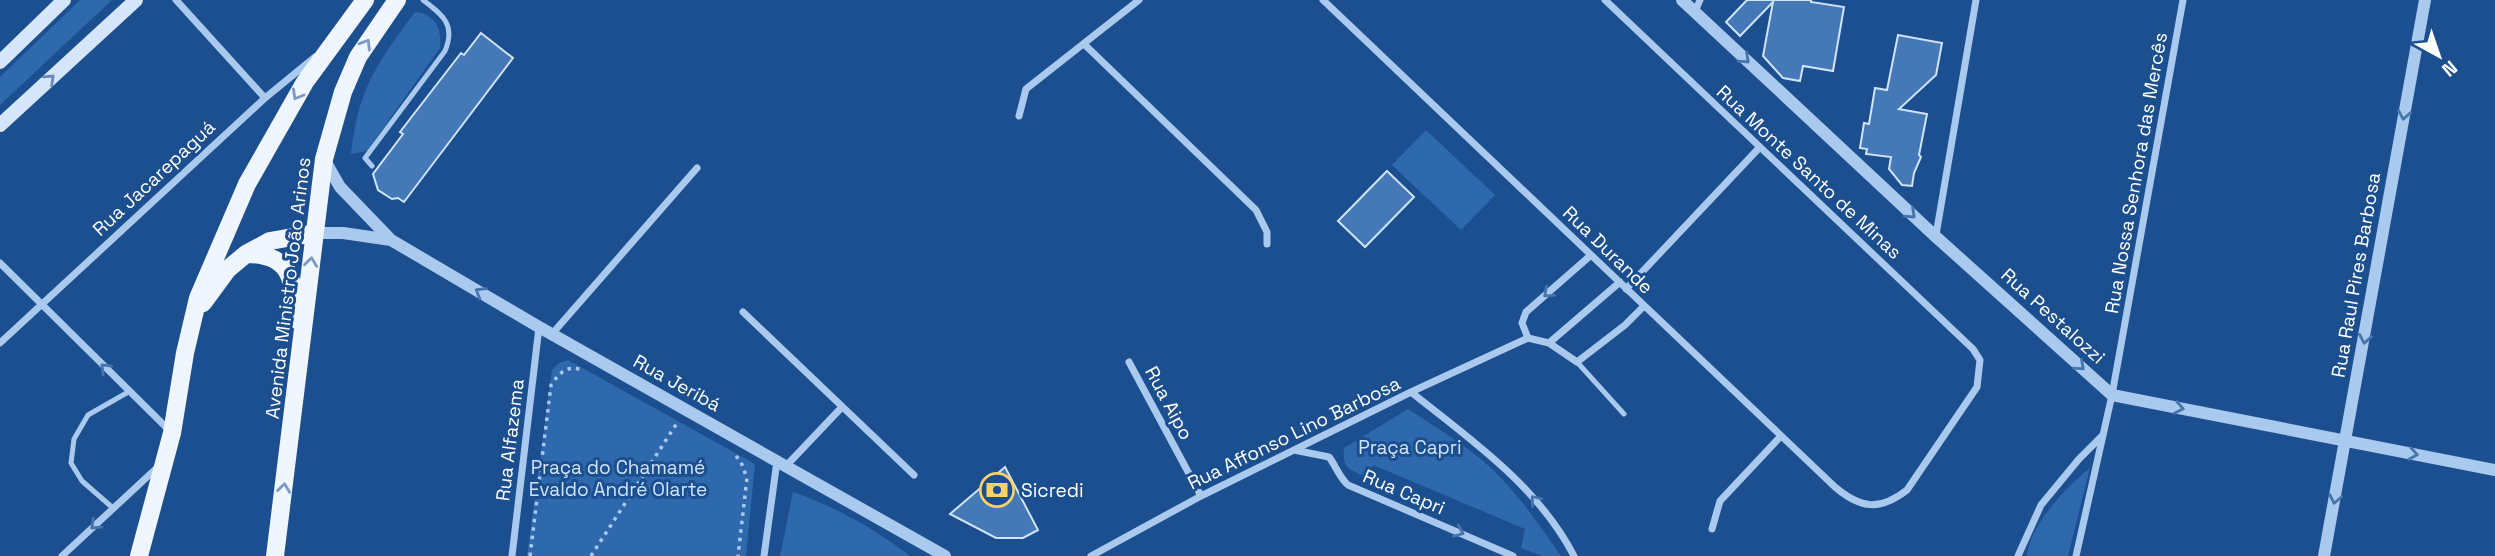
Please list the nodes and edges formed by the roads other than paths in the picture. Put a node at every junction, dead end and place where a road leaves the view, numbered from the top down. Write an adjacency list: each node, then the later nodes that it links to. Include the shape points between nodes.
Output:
1 (64, 0): 17 (main road)
2 (136, 0): 20 (main road, one-way to 2)
3 (176, 0): 18 (street)
4 (365, 0): 15 (main road, Avenida Ministro João Arinos)
5 (397, 0): 22 (main road, Avenida Ministro João Arinos, one-way to 5, via 358,57)
6 (423, 0): 23 (lane, via 446,20 450,40 365,158)
7 (1139, 0): 16 (street)
8 (1323, 0): 30 (street, Rua Durande)
9 (1605, 0): 21 (street, Rua Monte Santo de Minas)
10 (1682, 0): 14 (street, Rua Pestalozzi)
11 (1976, 0): 26 (street)
12 (2183, 0): 48 (street, Rua Nossa Senhora das Mercês)
13 (2425, 0): 54 (street, Rua Raul Pires Barbosa, one-way to 54)
14 (1697, 6): 26 (street, Rua Pestalozzi, one-way to 26)
15 (334, 41): 18 (street, Rua Jacarepaguá); 43 (main road, Avenida Ministro João Arinos, one-way to 43, via 247,184 198,298)
16 (1084, 44): 19 (street, via 1026,89); 28 (street, via 1256,210 1267,232)
17 (0, 62)
18 (265, 98): 34 (street, Rua Jacarepaguá)
19 (1019, 116)
20 (0, 125)
21 (1760, 147): 33 (street); 61 (street, Rua Monte Santo de Minas, via 1980,360 1978,387 1908,490)
22 (324, 159): 25 (main road, Avenida Ministro João Arinos); 27 (street, via 340,187)
23 (372, 166)
24 (697, 169): 38 (street)
25 (315, 233): 27 (street); 29 (main road, via 270,240); 42 (main road, Avenida Ministro João Arinos, one-way to 25)
26 (1935, 236): 48 (street, Rua Pestalozzi, one-way to 48)
27 (391, 240): 37 (street, Rua Jeribá, one-way to 27)
28 (1267, 244)
29 (246, 254): 42 (main road, via 272,257 288,270); 43 (main road, via 204,301)
30 (1591, 255): 32 (street, Rua Durande); 39 (street, one-way to 39, via 1525,312 1522,323)
31 (0, 262): 34 (street)
32 (1619, 282): 33 (street, Rua Durande); 41 (street)
33 (1626, 289): 35 (street, Rua Durande)
34 (40, 305): 40 (street, Rua Jacarepaguá); 46 (street, one-way to 34)
35 (1644, 306): 45 (street); 53 (street, Rua Durande)
36 (743, 312): 49 (street)
37 (539, 327): 38 (street, Rua Jeribá); 67 (street, Rua Alfazema)
38 (552, 334): 57 (street, Rua Jeribá)
39 (1528, 338): 41 (street); 47 (street, Rua Affonso Lino Barbosa)
40 (0, 343)
41 (1549, 344): 45 (street)
42 (301, 349): 66 (main road, Avenida Ministro João Arinos, one-way to 42)
43 (185, 353): 51 (main road, Avenida Ministro João Arinos)
44 (1129, 362): 60 (street, Rua Aipo)
45 (1577, 362): 50 (lane)
46 (130, 391): 51 (street); 62 (lane, via 88,415 74,439 71,463 76,472)
47 (1411, 392): 55 (street, Rua Affonso Lino Barbosa); 72 (street, one-way to 47, via 1526,489)
48 (2112, 395): 52 (street, Rua Nossa Senhora das Mercês); 54 (street, one-way to 54)
49 (842, 407): 57 (street); 59 (street)
50 (1624, 414)
51 (172, 433): 56 (main road, Avenida Ministro João Arinos)
52 (2104, 435): 73 (street, via 2041,505); 74 (street, Rua Nossa Senhora das Mercês)
53 (1782, 436): 61 (street, Rua Durande, via 1849,499 1866,506); 63 (street, via 1720,501)
54 (2346, 442): 58 (street, one-way to 58); 75 (street, Rua Raul Pires Barbosa, one-way to 75)
55 (1294, 450): 60 (street, Rua Affonso Lino Barbosa); 71 (street, Rua Capri, one-way to 71, via 1329,457 1348,485)
56 (163, 462): 62 (street); 65 (main road, Avenida Ministro João Arinos)
57 (781, 464): 68 (street); 69 (street, Rua Jeribá)
58 (2495, 470)
59 (914, 475)
60 (1201, 496): 70 (street, Rua Affonso Lino Barbosa)
61 (1881, 504)
62 (113, 508): 64 (street, one-way to 64)
63 (1712, 529)
64 (62, 556)
65 (139, 556)
66 (275, 556)
67 (512, 556)
68 (764, 556)
69 (945, 556)
70 (1091, 556)
71 (1513, 556)
72 (1574, 556)
73 (2018, 556)
74 (2076, 556)
75 (2324, 556)

